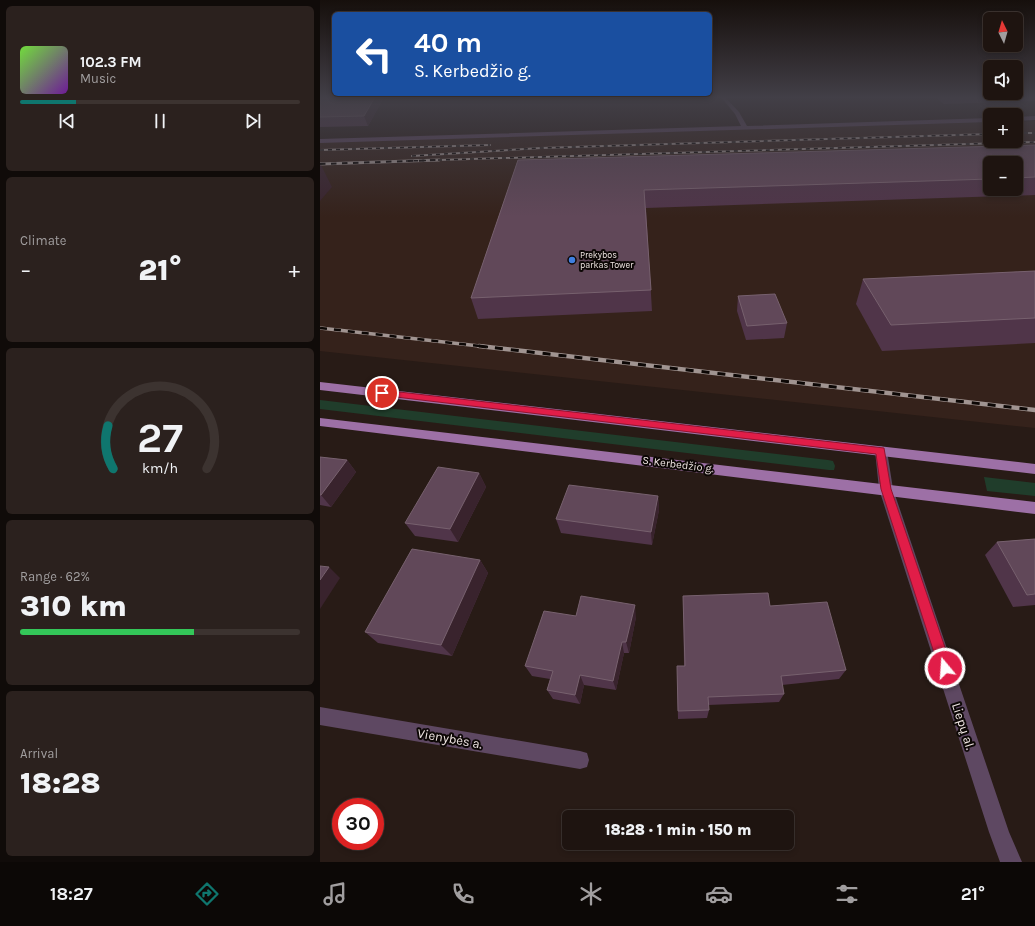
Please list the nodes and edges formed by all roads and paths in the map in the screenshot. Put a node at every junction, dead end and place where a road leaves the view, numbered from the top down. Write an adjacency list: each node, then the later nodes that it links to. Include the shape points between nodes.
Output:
1 (443, 137): 2 (street)
2 (320, 141)
3 (320, 386): 5 (main road)
4 (320, 422): 7 (main road, S. Kerbedžio g.)
5 (881, 450): 6 (main road); 7 (street, Liepų al.)
6 (1035, 469)
7 (886, 489): 8 (main road, S. Kerbedžio g.); 11 (street, Liepų al.)
8 (1035, 508)
9 (320, 716): 10 (street, Vienybės a.)
10 (580, 760)
11 (1011, 862)

